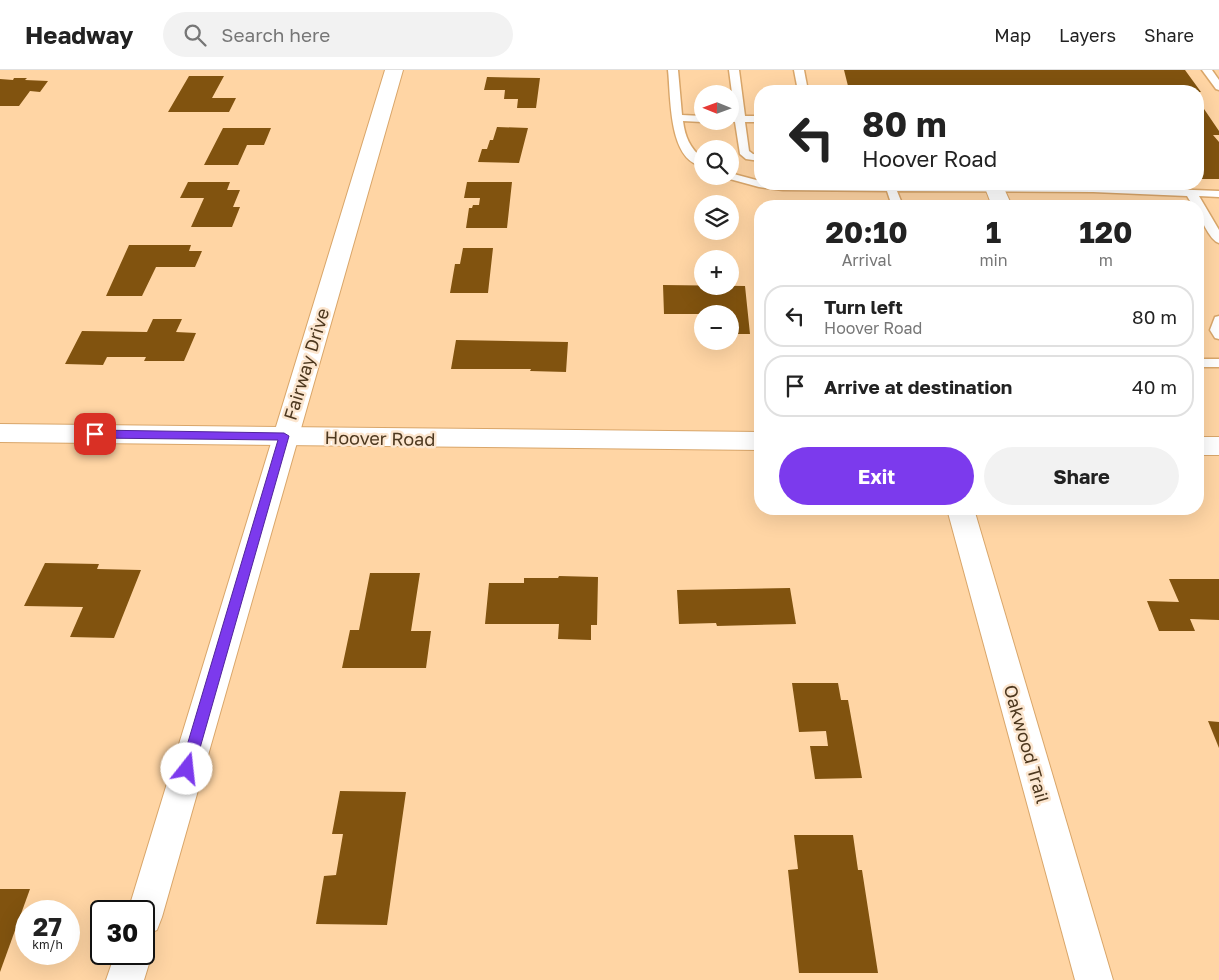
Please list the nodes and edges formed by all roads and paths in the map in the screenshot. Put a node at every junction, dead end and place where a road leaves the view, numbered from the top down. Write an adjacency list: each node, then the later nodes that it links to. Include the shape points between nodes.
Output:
1 (394, 70): 30 (street, Fairway Drive)
2 (673, 70): 8 (lane)
3 (734, 70): 10 (lane)
4 (799, 70): 6 (lane)
5 (1207, 70): 7 (lane)
6 (802, 85)
7 (1219, 87)
8 (678, 118): 9 (lane); 12 (lane, via 679,132 687,151)
9 (694, 118)
10 (741, 119): 11 (lane); 13 (lane, via 744,152)
11 (754, 119)
12 (694, 157)
13 (754, 157)
14 (739, 178): 15 (lane)
15 (754, 183)
16 (976, 190): 21 (lane)
17 (1015, 190): 21 (lane)
18 (1119, 190): 19 (lane)
19 (1191, 193): 20 (lane); 22 (lane)
20 (1219, 194)
21 (998, 197)
22 (1195, 200)
23 (1204, 215): 24 (lane)
24 (1219, 240)
25 (1219, 320): 26 (lane, via 1216,330)
26 (1219, 335)
27 (1204, 363): 28 (lane)
28 (1219, 363)
29 (0, 433): 30 (street, Hoover Road)
30 (284, 436): 31 (street, Hoover Road); 35 (street, Fairway Drive)
31 (754, 441)
32 (1204, 446): 33 (street)
33 (1219, 446)
34 (962, 515): 38 (street, Oakwood Trail)
35 (149, 900)
36 (130, 965): 37 (street)
37 (125, 980)
38 (1094, 980)

